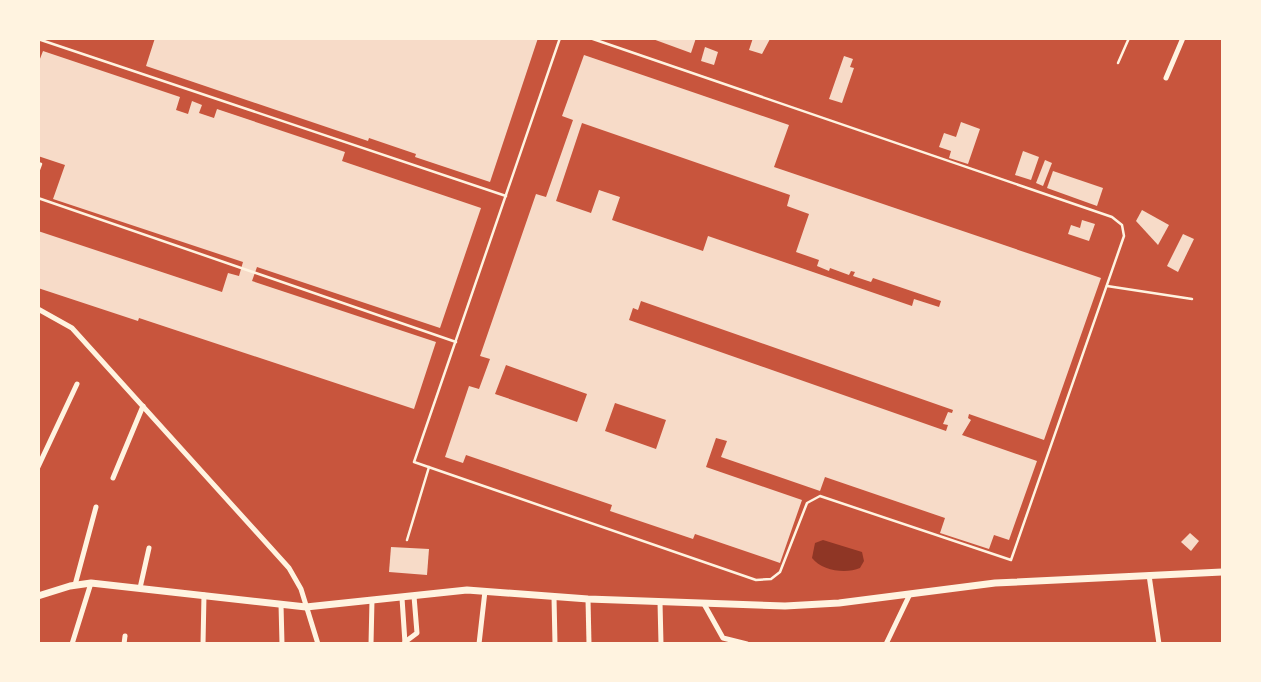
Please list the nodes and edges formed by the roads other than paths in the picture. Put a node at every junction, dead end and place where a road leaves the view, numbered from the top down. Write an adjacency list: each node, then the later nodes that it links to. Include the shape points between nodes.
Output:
1 (559, 38): 10 (lane)
2 (590, 38): 12 (lane, via 1115,219 1124,236)
3 (1129, 38): 6 (lane)
4 (1183, 38): 7 (street)
5 (38, 39): 10 (lane)
6 (1118, 63)
7 (1166, 78)
8 (38, 163): 9 (lane)
9 (38, 172)
10 (506, 196): 15 (lane)
11 (38, 198): 15 (lane)
12 (1107, 286): 13 (lane); 19 (lane, via 1011,560 820,496 807,503 780,572 771,579 756,580)
13 (1192, 299)
14 (38, 309): 17 (street, via 72,328)
15 (456, 342): 19 (lane, via 414,462)
16 (77, 384): 18 (street)
17 (143, 407): 20 (street); 41 (street, via 289,568)
18 (38, 467)
19 (429, 467): 22 (lane)
20 (113, 478)
21 (96, 508): 27 (street)
22 (407, 540)
23 (149, 548): 28 (street)
24 (1223, 572): 25 (street)
25 (1149, 575): 30 (street, via 995,583); 56 (street)
26 (91, 583): 27 (street); 28 (street); 43 (street)
27 (75, 585): 32 (street)
28 (140, 588): 31 (street)
29 (485, 591): 33 (street); 34 (street); 50 (street)
30 (910, 594): 40 (street, via 813,605); 55 (street)
31 (204, 595): 39 (street); 45 (street)
32 (38, 596)
33 (414, 596): 35 (street); 49 (street, via 417,633)
34 (554, 597): 36 (street); 51 (street)
35 (402, 598): 37 (street); 49 (street)
36 (588, 599): 38 (street); 52 (street)
37 (372, 600): 41 (street); 48 (street)
38 (660, 602): 40 (street); 53 (street)
39 (281, 604): 41 (street); 46 (street)
40 (704, 604): 54 (street, via 723,638)
41 (306, 607): 47 (street)
42 (125, 636): 44 (street)
43 (72, 643)
44 (124, 643)
45 (203, 643)
46 (282, 643)
47 (318, 643)
48 (371, 643)
49 (405, 643)
50 (479, 643)
51 (555, 643)
52 (589, 643)
53 (661, 643)
54 (747, 643)
55 (887, 643)
56 (1159, 643)

